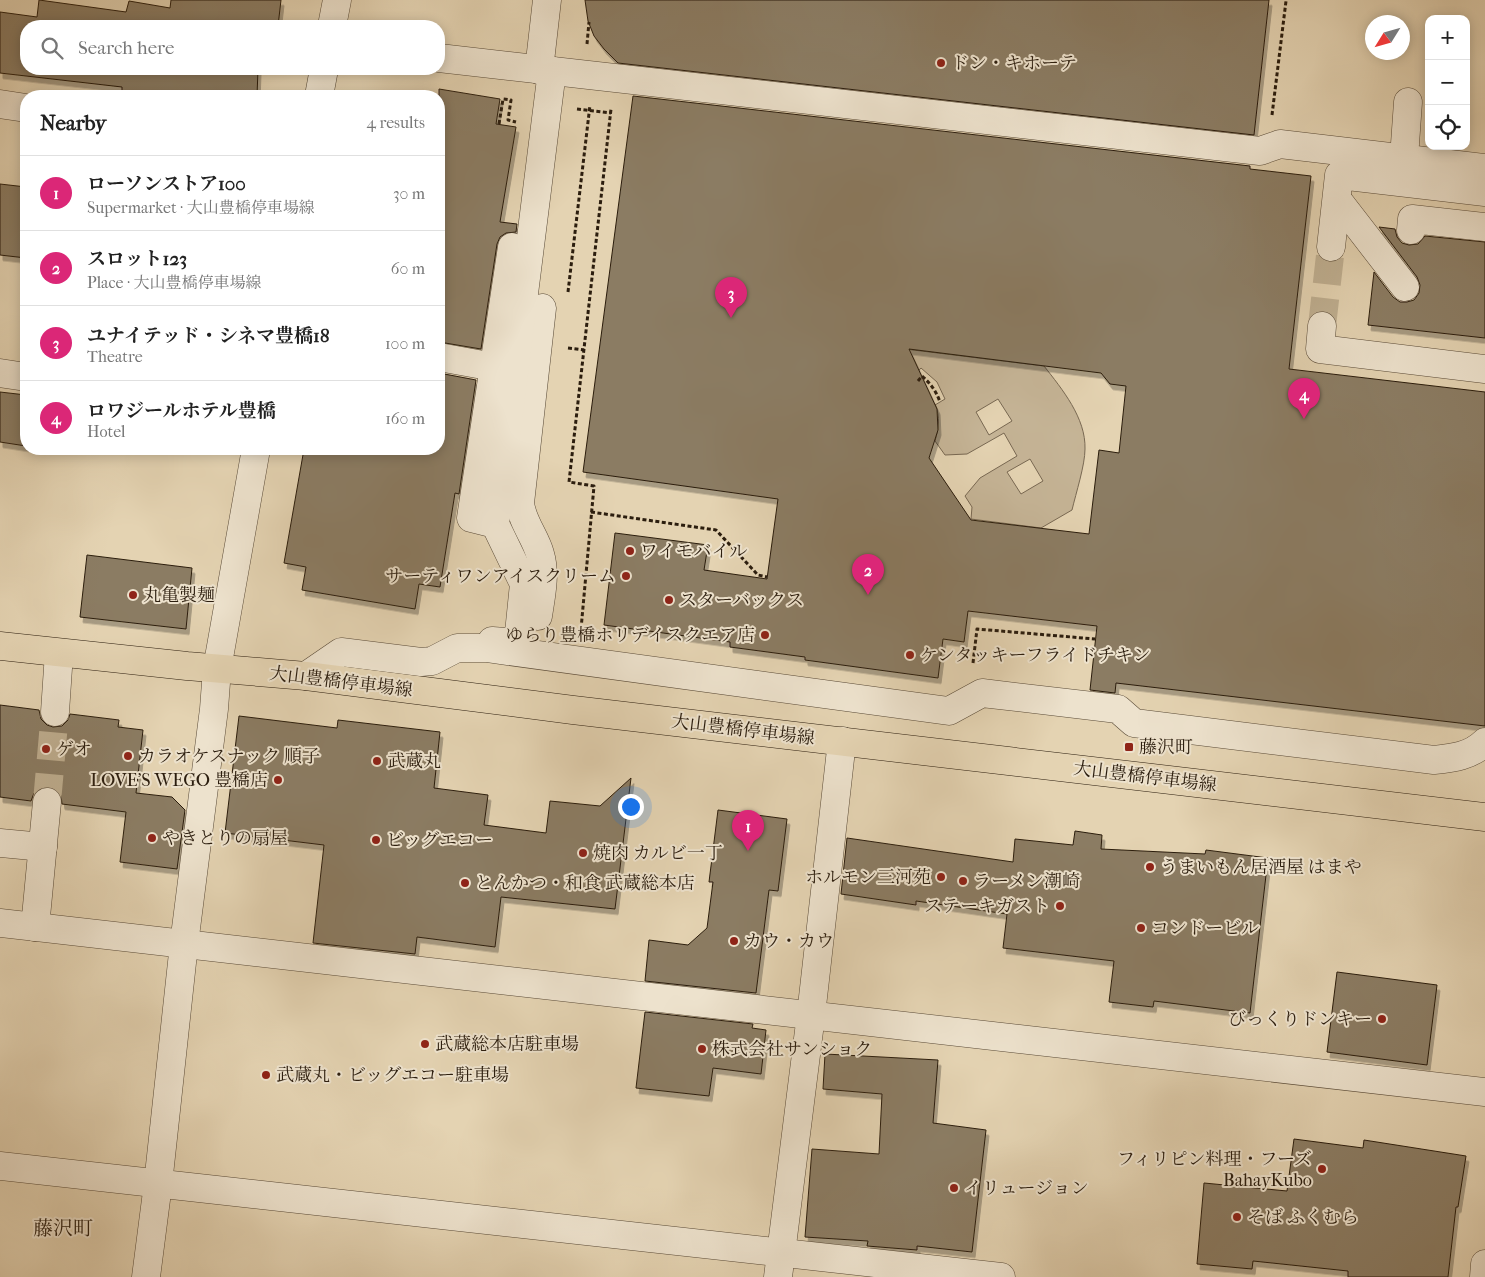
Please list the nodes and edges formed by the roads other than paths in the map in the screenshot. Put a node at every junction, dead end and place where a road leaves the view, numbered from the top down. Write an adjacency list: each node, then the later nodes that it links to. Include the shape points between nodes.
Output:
1 (337, 0): 3 (street)
2 (547, 0): 5 (street)
3 (333, 20)
4 (445, 59): 5 (street)
5 (553, 71): 11 (street, via 1260,151 1280,144); 14 (street); 30 (street, via 520,503 521,514 540,553 543,574)
6 (323, 75): 7 (street)
7 (320, 90)
8 (1408, 102): 11 (street)
9 (0, 104): 10 (street)
10 (20, 107)
11 (1404, 158): 12 (street)
12 (1485, 168)
13 (1485, 192): 15 (street, via 1339,176)
14 (536, 199): 22 (street); 22 (street, via 519,198)
15 (1336, 199): 18 (street); 19 (street)
16 (1485, 227): 17 (street, via 1412,220)
17 (1411, 230)
18 (1331, 247)
19 (1404, 288)
20 (1322, 326): 23 (street, via 1320,349)
21 (445, 359): 22 (street)
22 (497, 367): 27 (street); 27 (street, via 471,518)
23 (1485, 369)
24 (0, 373): 25 (street)
25 (20, 375)
26 (255, 455): 31 (street)
27 (495, 524): 32 (street, via 524,584 518,643 448,638 430,647 329,639)
28 (0, 646): 29 (main road, 大山豊橋停車場線)
29 (59, 653): 31 (main road, 大山豊橋停車場線); 33 (street)
30 (533, 655): 32 (street, via 486,648 457,648 432,661 421,662 341,652); 35 (street, via 949,711 982,693 991,694 1118,709 1134,723 1434,760 1469,754)
31 (217, 669): 32 (main road, 大山豊橋停車場線); 42 (street)
32 (295, 675): 34 (main road, 大山豊橋停車場線)
33 (55, 712)
34 (842, 742): 37 (main road, 大山豊橋停車場線); 43 (street)
35 (1485, 742)
36 (47, 802): 39 (street)
37 (1485, 817)
38 (0, 842): 39 (street)
39 (42, 847): 41 (street)
40 (0, 923): 41 (street)
41 (35, 927): 42 (street)
42 (184, 944): 43 (street); 46 (street)
43 (811, 1016): 44 (street); 48 (street)
44 (1485, 1092)
45 (0, 1166): 46 (street)
46 (158, 1184): 48 (street); 49 (street)
47 (1485, 1264): 51 (street)
48 (779, 1265): 50 (street)
49 (146, 1277)
50 (1001, 1277)
51 (1484, 1277)

